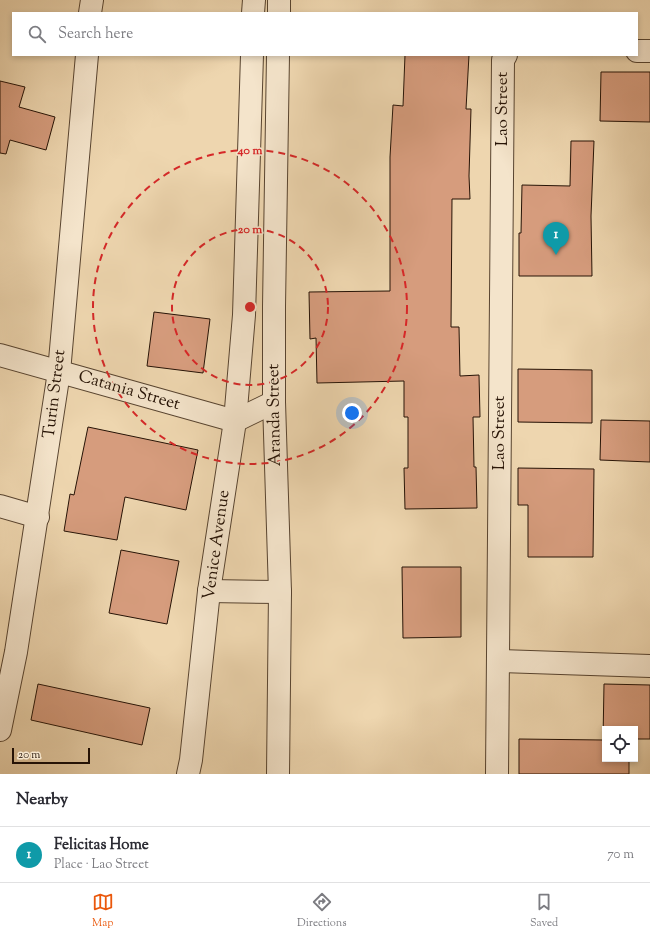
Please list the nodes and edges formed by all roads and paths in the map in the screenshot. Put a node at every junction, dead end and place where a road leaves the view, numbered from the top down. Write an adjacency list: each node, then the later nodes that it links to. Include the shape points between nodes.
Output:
1 (92, 0): 4 (street)
2 (254, 0): 5 (street)
3 (279, 0): 6 (street)
4 (90, 12)
5 (253, 12)
6 (279, 12)
7 (638, 51): 8 (street)
8 (650, 51)
9 (87, 56): 14 (street, Turin Street)
10 (252, 56): 16 (street, Venice Avenue, via 244,315)
11 (278, 56): 15 (street, Aranda Street)
12 (505, 56): 22 (street, Lao Street, via 503,60)
13 (0, 355): 14 (street, Catania Street)
14 (59, 372): 16 (street, Catania Street); 18 (street, Turin Street)
15 (274, 402): 16 (street); 20 (street, Aranda Street)
16 (235, 421): 19 (street, Venice Avenue)
17 (0, 506): 18 (street)
18 (38, 517): 21 (street, Turin Street)
19 (209, 591): 20 (street); 25 (street, Venice Avenue)
20 (280, 592): 26 (street, Aranda Street)
21 (8, 650): 24 (street, Turin Street)
22 (498, 661): 23 (street); 27 (street, Lao Street)
23 (650, 666)
24 (0, 730)
25 (188, 774)
26 (278, 774)
27 (497, 774)

